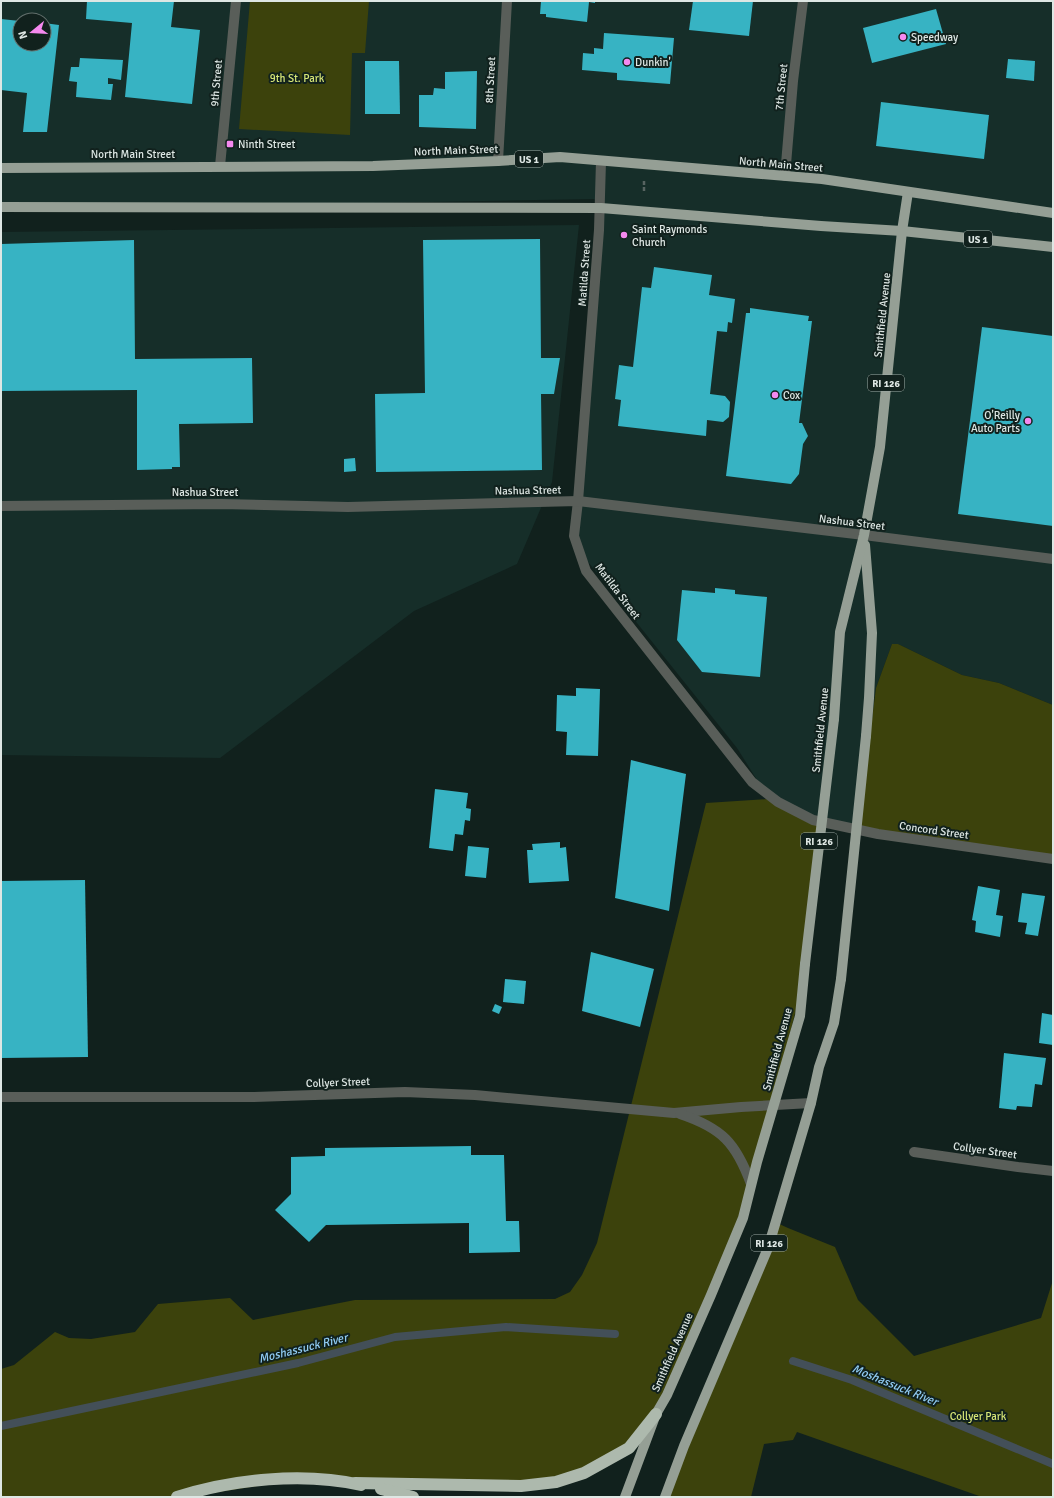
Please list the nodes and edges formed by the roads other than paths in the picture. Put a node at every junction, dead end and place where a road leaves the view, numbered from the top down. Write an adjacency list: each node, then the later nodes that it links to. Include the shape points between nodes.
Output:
1 (236, 1): 6 (street, 9th Street)
2 (507, 1): 4 (street, 8th Street)
3 (802, 1): 8 (street, 7th Street)
4 (498, 161): 5 (main road, North Main Street / US 1, via 560,157); 6 (main road, North Main Street / US 1, via 373,166)
5 (601, 161): 8 (main road, North Main Street / US 1); 11 (street, Matilda Street)
6 (220, 166): 7 (main road, North Main Street / US 1)
7 (1, 168)
8 (785, 176): 9 (main road, North Main Street / US 1)
9 (908, 192): 12 (main road, North Main Street / US 1); 13 (main road, Smithfield Avenue / RI 126)
10 (1, 207): 11 (main road, US 1)
11 (601, 208): 13 (main road, US 1); 15 (street, Matilda Street)
12 (1053, 213)
13 (902, 231): 14 (main road, US 1); 17 (main road, Smithfield Avenue / RI 126, via 880,447)
14 (1053, 247)
15 (578, 501): 16 (street, Nashua Street, via 348,506); 17 (street, Nashua Street); 19 (street, Matilda Street, via 574,536 586,571 752,782 778,802)
16 (1, 506)
17 (864, 535): 18 (street, Nashua Street); 22 (main road, Smithfield Avenue / RI 126, bridge, via 872,633 866,736 841,978 834,1023 819,1067); 23 (main road, Smithfield Avenue / RI 126, bridge, via 840,632 834,719 800,1016)
18 (1053, 559)
19 (813, 820): 20 (street, Concord Street, via 878,834)
20 (1053, 859)
21 (1, 1096): 24 (street, Collyer Street, via 252,1097 405,1092 475,1095)
22 (811, 1103): 23 (street, Collyer Street); 33 (main road, Smithfield Avenue / RI 126, via 768,1248)
23 (774, 1106): 24 (street, Collyer Street); 27 (main road, Smithfield Avenue / RI 126)
24 (674, 1113): 27 (street, Collyer Street, via 713,1127 724,1137 744,1165)
25 (914, 1152): 26 (street, Collyer Street)
26 (1053, 1171)
27 (751, 1184): 28 (main road, Smithfield Avenue / RI 126, via 743,1218)
28 (656, 1414): 29 (highway, via 630,1448 584,1473 556,1482 521,1486); 32 (main road, Smithfield Avenue / RI 126)
29 (355, 1483): 30 (highway, via 315,1478 271,1479 195,1491); 31 (highway)
30 (177, 1497)
31 (413, 1497)
32 (625, 1497)
33 (665, 1497)

